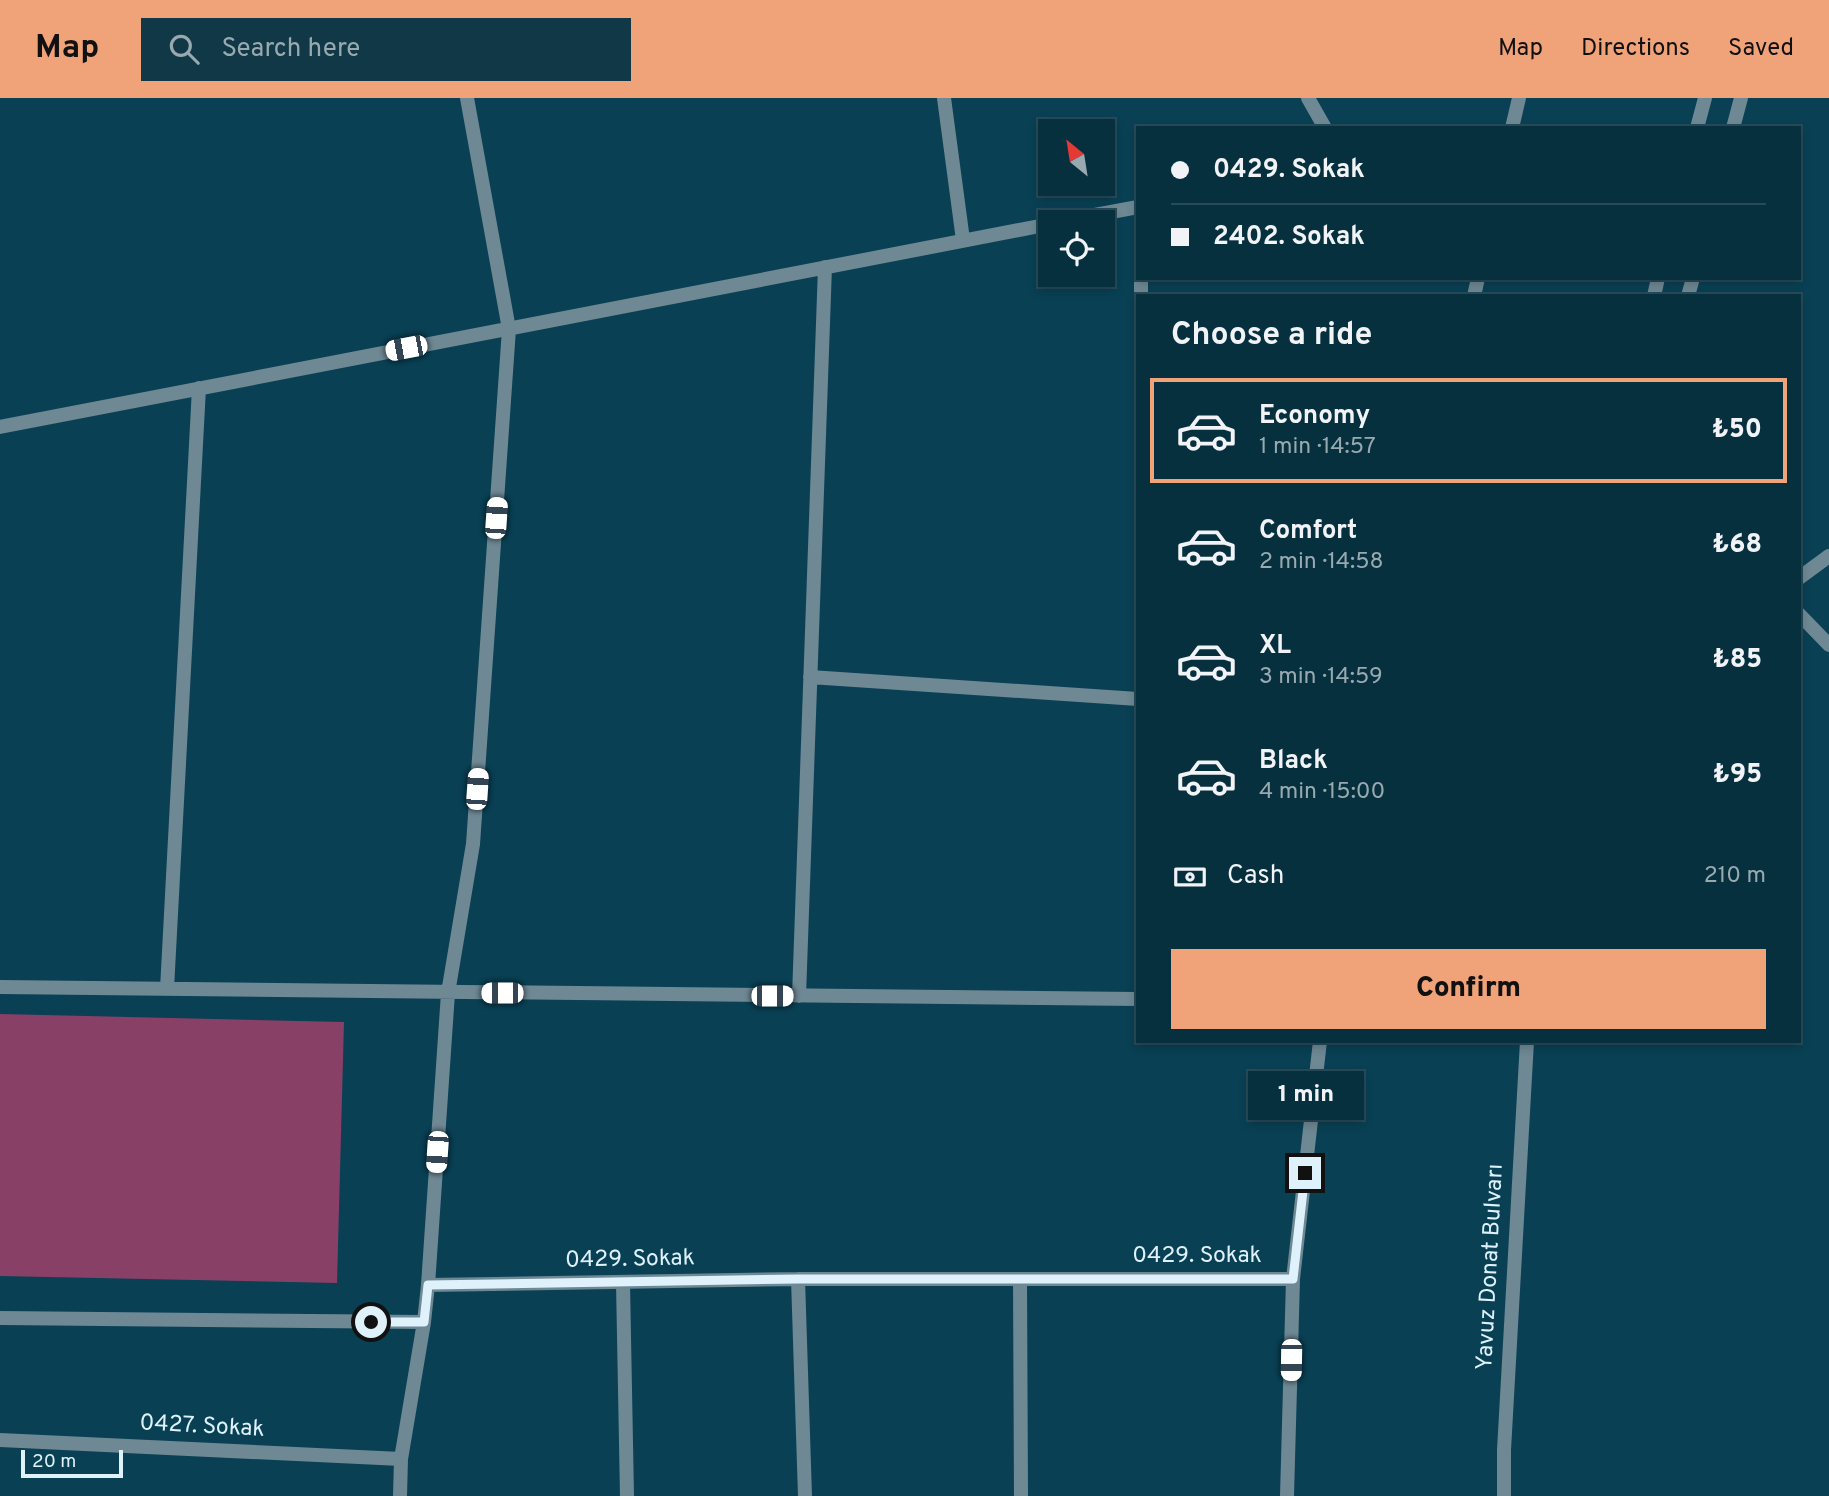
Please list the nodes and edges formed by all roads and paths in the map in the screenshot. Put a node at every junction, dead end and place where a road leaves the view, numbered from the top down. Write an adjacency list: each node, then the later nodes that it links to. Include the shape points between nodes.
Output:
1 (467, 98): 16 (street)
2 (944, 98): 14 (street)
3 (1308, 98): 7 (street)
4 (1519, 98): 8 (street)
5 (1705, 98): 9 (street)
6 (1741, 98): 10 (street)
7 (1324, 126)
8 (1512, 126)
9 (1698, 126)
10 (1734, 126)
11 (1136, 207): 12 (street)
12 (1115, 211)
13 (1038, 225): 14 (street)
14 (963, 240): 15 (street)
15 (825, 267): 16 (street); 23 (street)
16 (509, 328): 17 (street); 27 (street, via 473,844)
17 (199, 388): 18 (street); 26 (street)
18 (0, 427)
19 (1829, 556): 20 (street)
20 (1801, 577)
21 (1801, 616): 22 (street)
22 (1829, 645)
23 (810, 677): 24 (street); 28 (street)
24 (1136, 699)
25 (0, 987): 26 (street)
26 (167, 989): 27 (street)
27 (449, 993): 28 (street); 36 (street)
28 (799, 996): 29 (street)
29 (1136, 999)
30 (1320, 1043): 34 (street)
31 (1527, 1043): 46 (street, Yavuz Donat Bulvarı)
32 (798, 1279): 33 (street, 0429. Sokak); 35 (street, 0429. Sokak); 43 (street)
33 (1020, 1279): 34 (street, 0429. Sokak); 44 (street)
34 (1293, 1279): 45 (street)
35 (623, 1283): 36 (street, 0429. Sokak); 42 (street)
36 (428, 1285): 38 (street)
37 (0, 1318): 38 (street)
38 (424, 1322): 40 (street)
39 (0, 1440): 40 (street, 0427. Sokak)
40 (401, 1459): 41 (street)
41 (400, 1496)
42 (627, 1496)
43 (805, 1496)
44 (1021, 1496)
45 (1287, 1496)
46 (1504, 1496)

